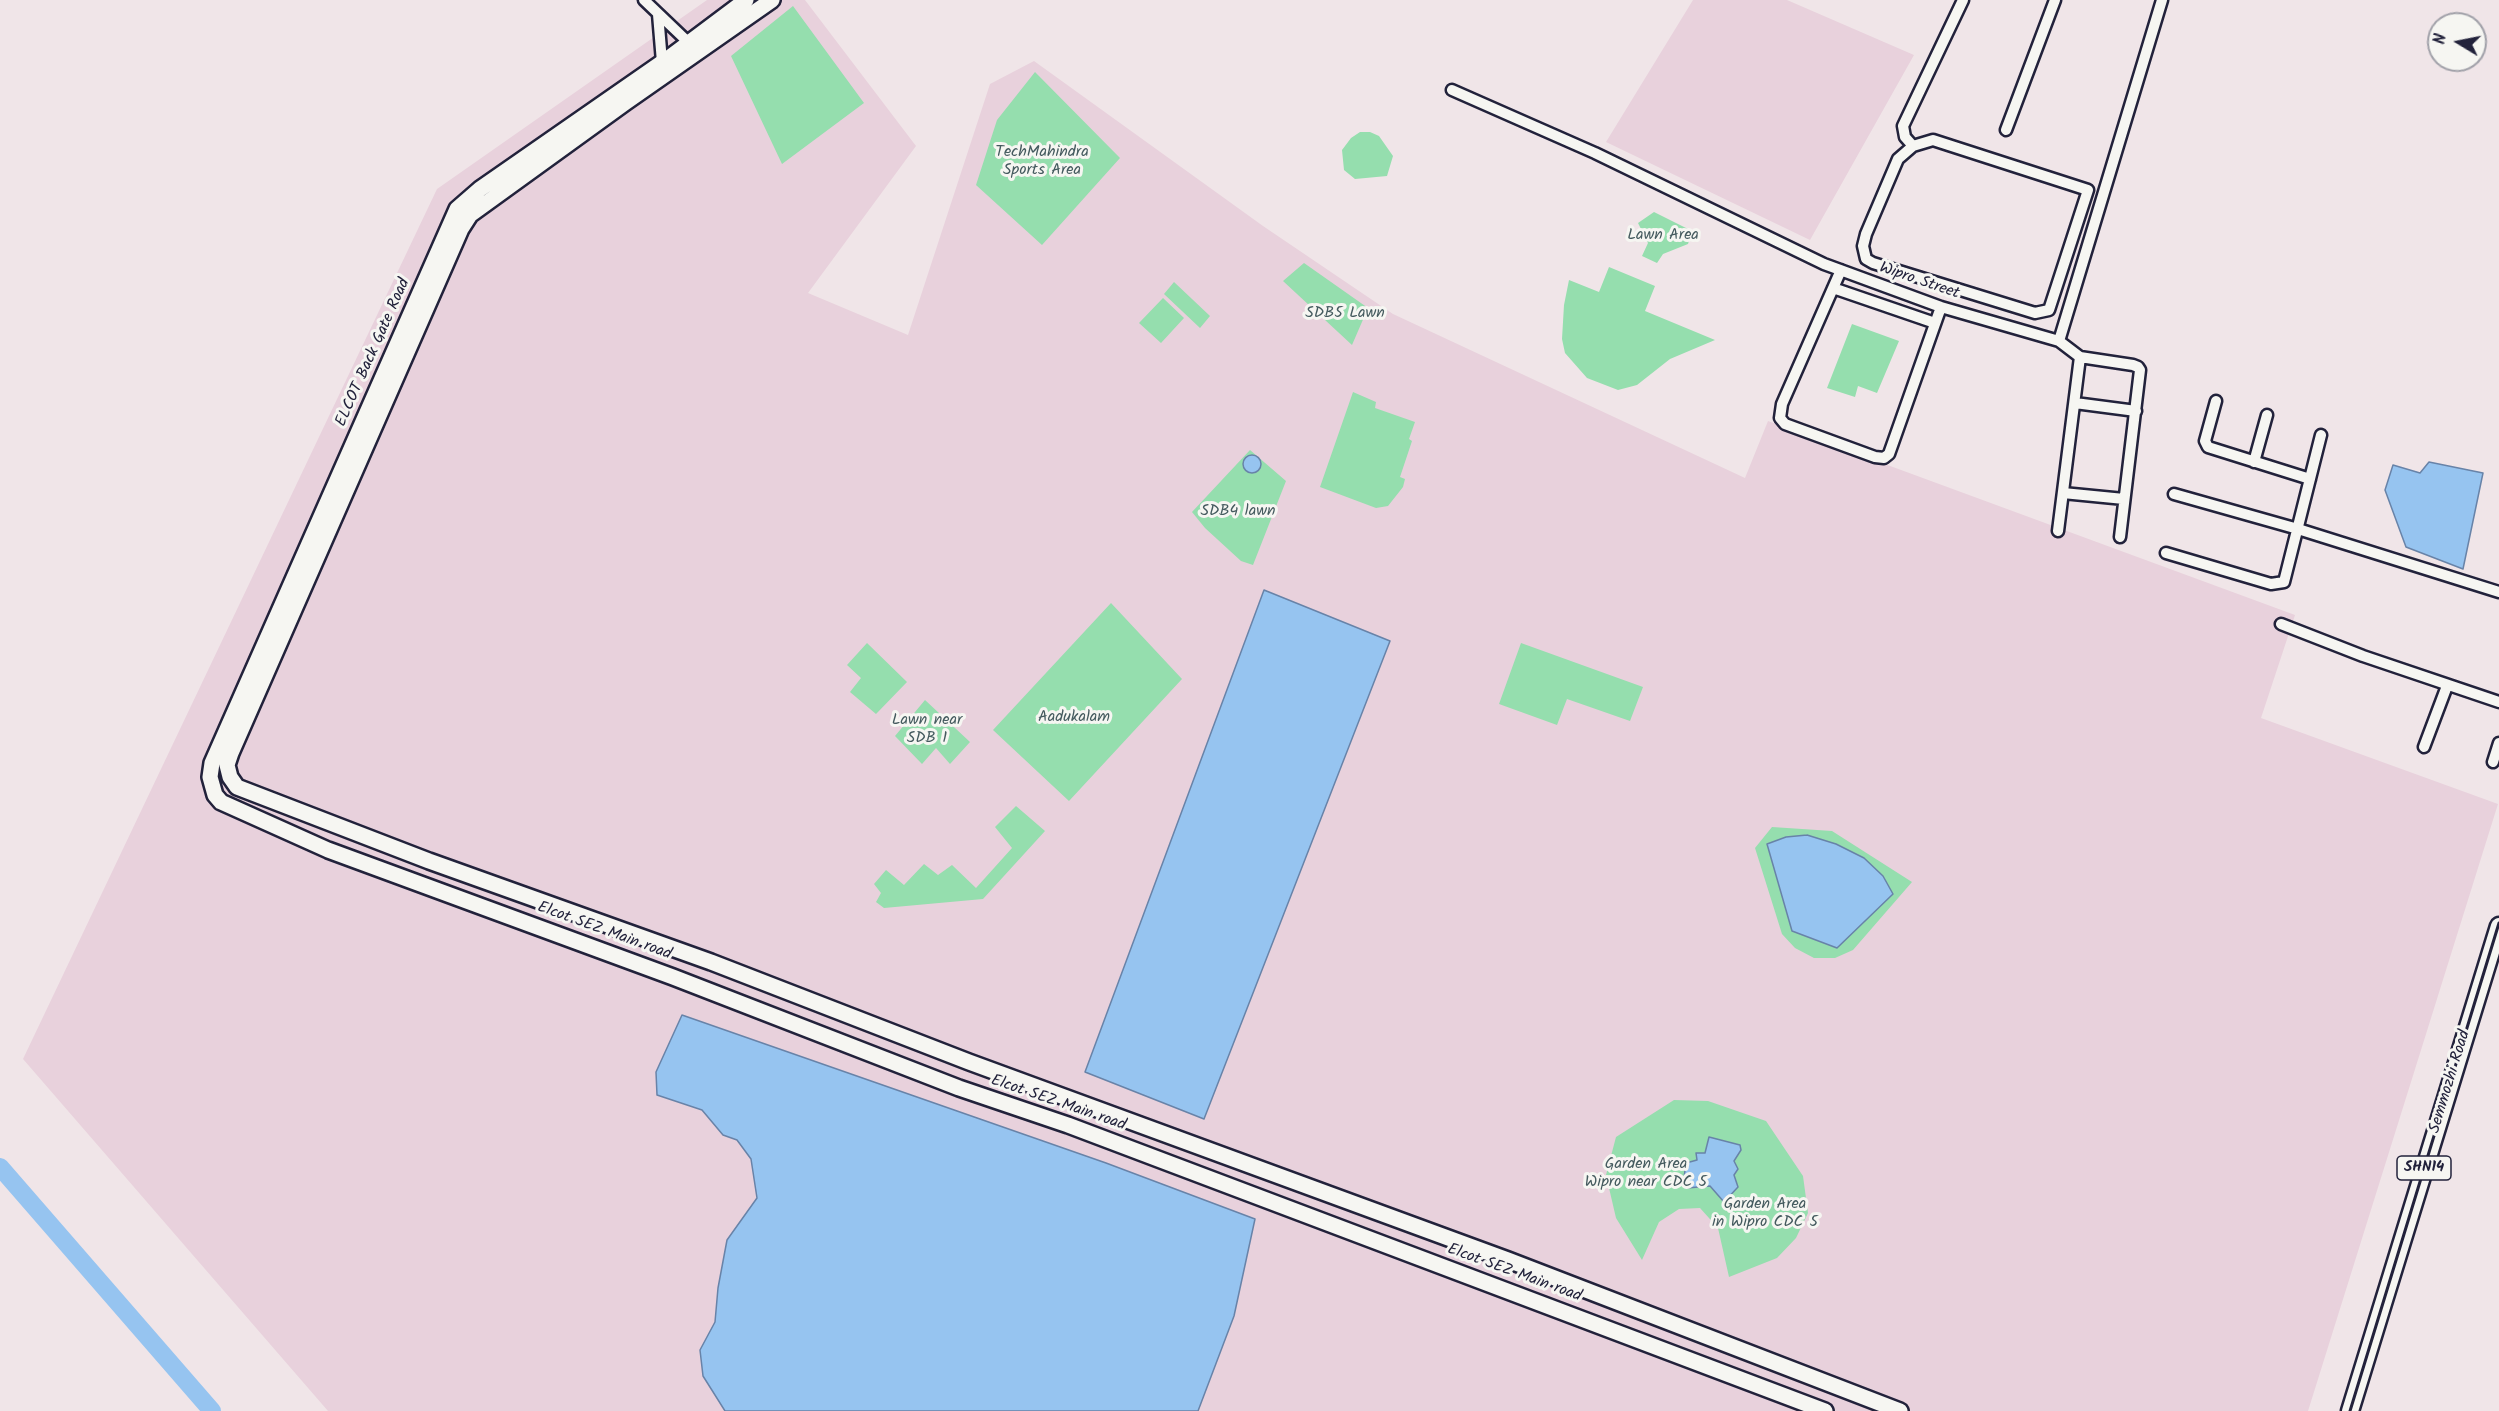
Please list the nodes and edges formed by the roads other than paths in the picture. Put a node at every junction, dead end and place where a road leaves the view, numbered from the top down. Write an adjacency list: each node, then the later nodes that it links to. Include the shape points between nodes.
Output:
1 (644, 0): 7 (street)
2 (746, 0): 8 (street, ELCOT Back Gate Road)
3 (772, 0): 15 (street, ELCOT Back Gate Road, via 470,215)
4 (1963, 0): 12 (street, via 1904,126 1905,137)
5 (2055, 0): 11 (street)
6 (2162, 0): 14 (street)
7 (658, 14): 8 (street); 9 (street)
8 (688, 42): 9 (street, ELCOT Back Gate Road)
9 (662, 62): 15 (street, ELCOT Back Gate Road, via 457,209)
10 (1452, 90): 16 (street, Wipro Street, via 1595,153)
11 (2006, 129)
12 (1913, 146): 13 (street, via 1933,140); 13 (street, via 1898,159 1875,213 1863,246 1866,259 2036,313 2049,310 2053,302)
13 (2088, 189): 14 (street)
14 (2103, 194): 20 (street)
15 (442, 256): 43 (street, ELCOT Back Gate Road, via 227,765 237,787); 45 (street, ELCOT Back Gate Road, via 212,763 210,777 215,795 221,802)
16 (1840, 270): 17 (street); 18 (street, Wipro Street)
17 (1833, 288): 19 (street); 19 (street, via 1782,404 1780,418 1785,424 1875,457 1888,454)
18 (1941, 307): 19 (street); 20 (street, Wipro Street)
19 (1935, 323)
20 (2059, 341): 21 (street)
21 (2080, 357): 23 (street); 24 (street, via 2138,367)
22 (2216, 401): 27 (street, via 2206,445)
23 (2074, 403): 24 (street); 29 (street)
24 (2136, 411): 31 (street)
25 (2267, 415): 27 (street)
26 (2321, 435): 28 (street)
27 (2254, 462): 28 (street)
28 (2310, 478): 32 (street)
29 (2063, 493): 31 (street); 33 (street)
30 (2174, 494): 32 (street)
31 (2124, 500): 34 (street)
32 (2298, 529): 35 (street, via 2284,582 2277,584); 36 (street)
33 (2058, 531)
34 (2120, 537)
35 (2166, 553)
36 (2499, 592)
37 (2281, 624): 38 (street)
38 (2447, 686): 39 (street); 41 (street)
39 (2499, 702)
40 (2499, 743): 42 (street)
41 (2424, 747)
42 (2493, 762)
43 (265, 798): 44 (street, ELCOT Back Gate Road); 45 (street)
44 (288, 808): 48 (street, Elcot SEZ Main road, via 711,962)
45 (257, 817): 49 (street, Elcot SEZ Main road, via 328,850)
46 (2499, 926): 50 (main road, Semmozhi Road / SHN14)
47 (2499, 952): 50 (main road, SHN14)
48 (1256, 1168): 49 (street); 52 (street, Elcot SEZ Main road)
49 (1249, 1193): 51 (street, Elcot SEZ Main road)
50 (2389, 1298): 53 (main road, Semmozhi Road / SHN14); 54 (main road, SHN14)
51 (1825, 1411)
52 (1900, 1411)
53 (2350, 1411)
54 (2359, 1411)

